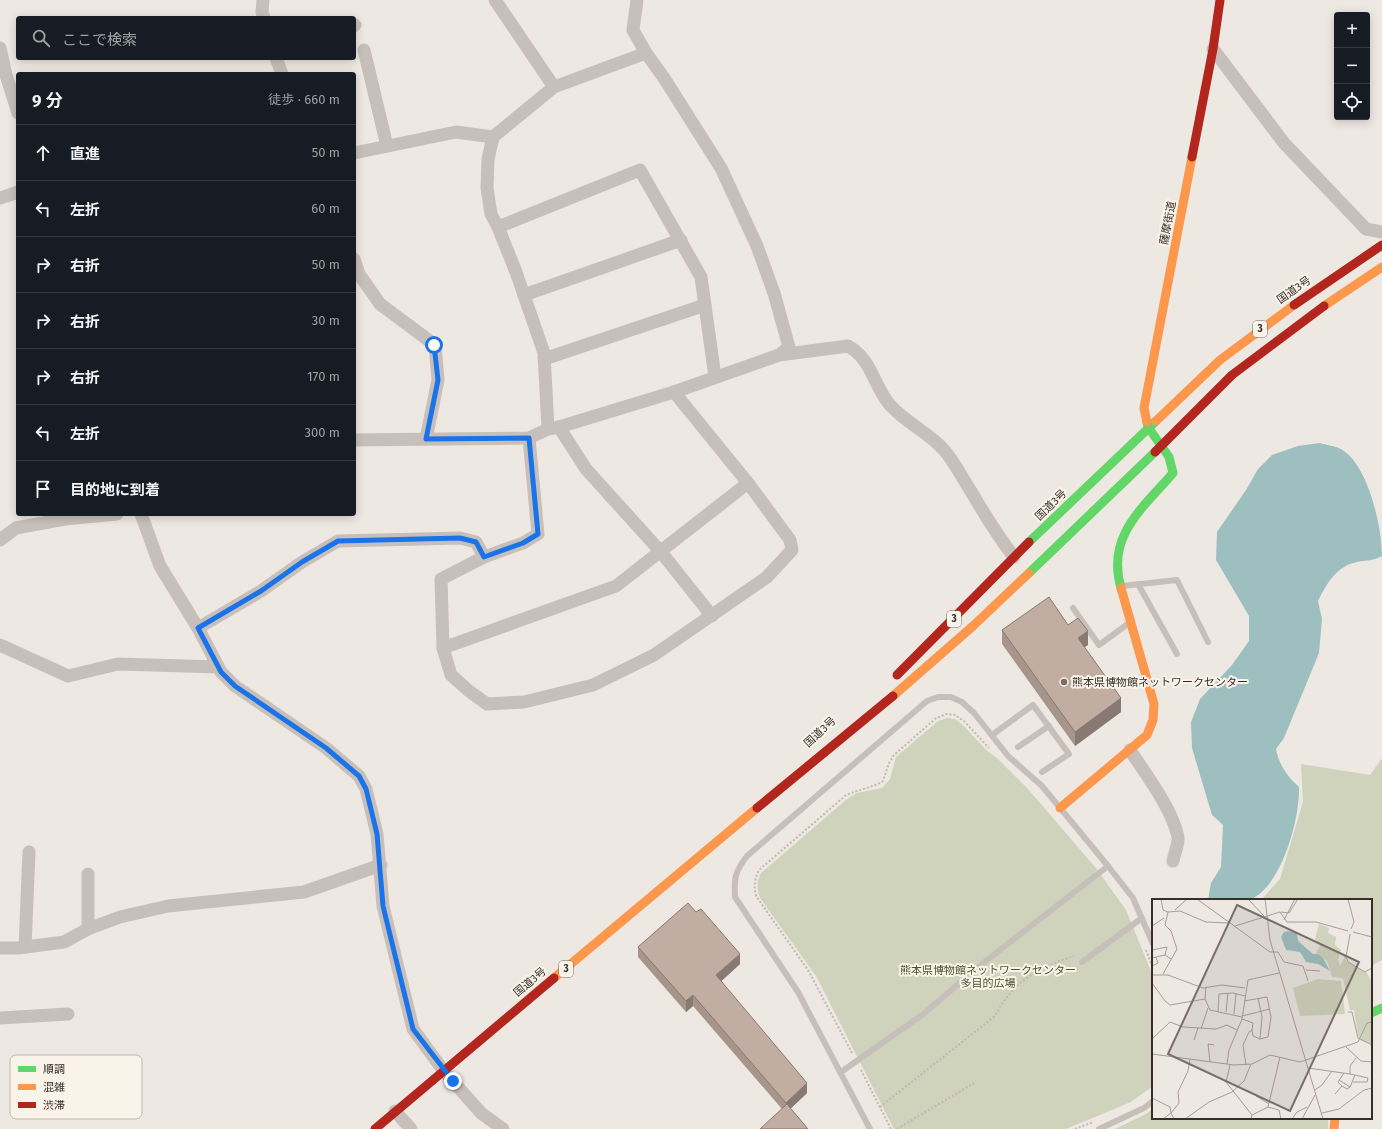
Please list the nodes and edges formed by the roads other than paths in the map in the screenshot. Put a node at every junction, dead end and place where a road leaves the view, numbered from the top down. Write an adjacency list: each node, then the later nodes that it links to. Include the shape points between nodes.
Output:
1 (263, 0): 5 (street)
2 (495, 0): 12 (street)
3 (637, 0): 9 (street, via 634,30)
4 (1220, 0): 7 (main road, 薩摩街道)
5 (263, 16)
6 (0, 48): 13 (street)
7 (1214, 49): 20 (street, via 1284,143 1366,228); 31 (main road, 薩摩街道, via 1144,408)
8 (364, 50): 15 (street)
9 (646, 53): 12 (street); 27 (street, via 722,168 757,246 774,293 789,347)
10 (277, 60): 11 (street)
11 (281, 72)
12 (554, 87): 14 (street)
13 (16, 107)
14 (493, 138): 15 (street, via 456,132); 19 (street, via 488,159 487,188 490,214)
15 (386, 146): 16 (street)
16 (356, 153)
17 (16, 193): 18 (street)
18 (0, 198)
19 (498, 227): 21 (street, via 640,170); 25 (street)
20 (1382, 232)
21 (680, 240): 25 (street); 26 (street, via 701,277)
22 (1382, 245): 31 (main road, 国道3号 / 3, via 1277,316 1220,360)
23 (1382, 267): 36 (main road, 国道3号 / 3, via 1341,293 1232,375)
24 (357, 275): 34 (street, via 380,304 434,345 438,380)
25 (524, 295): 28 (street)
26 (705, 305): 28 (street); 29 (street)
27 (779, 355): 29 (street); 43 (street, via 848,346 857,351 875,376 889,404 904,420 933,438 946,451 995,532)
28 (544, 359): 32 (street)
29 (715, 377): 30 (street)
30 (674, 392): 32 (street); 37 (street)
31 (1148, 427): 36 (main road, 薩摩街道); 43 (main road, 国道3号 / 3)
32 (554, 428): 33 (street); 41 (street, via 586,469)
33 (529, 438): 34 (street); 42 (street, via 538,534 523,543)
34 (426, 439): 35 (street)
35 (356, 440)
36 (1161, 446): 45 (main road, 薩摩街道, via 1169,457 1172,473 1128,528 1120,542 1116,557); 62 (main road, 国道3号 / 3, via 973,626 862,723)
37 (748, 483): 41 (street); 47 (street, via 790,540 792,550 767,577)
38 (100, 516): 40 (street, via 16,528)
39 (142, 516): 49 (street, via 160,566)
40 (0, 540)
41 (661, 552): 47 (street); 52 (street, via 616,586)
42 (484, 557): 49 (street, via 476,542 460,538 338,541); 52 (street, via 441,579)
43 (1014, 558): 55 (main road, 国道3号 / 3)
44 (1138, 584): 45 (lane); 50 (lane, via 1178,580); 53 (lane)
45 (1120, 586): 48 (main road, 薩摩街道)
46 (1074, 608): 48 (lane, via 1099,645)
47 (712, 616): 52 (street, via 654,655 593,685 524,702 487,704 451,675)
48 (1130, 622): 60 (main road, 薩摩街道, via 1155,714 1153,725 1147,735)
49 (198, 628): 54 (street)
50 (1208, 642)
51 (0, 645): 54 (street, via 68,676 118,664)
52 (443, 648)
53 (1177, 654)
54 (218, 667): 66 (street, via 235,686 326,748 359,776 366,789 377,834)
55 (889, 682)
56 (860, 710): 62 (main road, 国道3号 / 3)
57 (1049, 726): 58 (lane, via 1034,705); 59 (lane); 61 (lane, via 1069,754)
58 (992, 735): 63 (lane, via 1008,756 1042,786); 80 (lane, via 962,702 951,697 938,697 927,701 747,856 737,869 735,897 798,992)
59 (1018, 747)
60 (1130, 750): 63 (main road, 薩摩街道); 65 (street, via 1150,780 1172,822 1178,838)
61 (1042, 772)
62 (757, 808): 79 (main road, 国道3号 / 3)
63 (1060, 808): 67 (lane)
64 (29, 852): 72 (street)
65 (1173, 861)
66 (381, 865): 70 (street, via 304,892 168,906 120,917); 79 (street, via 384,914 413,1029)
67 (1108, 866): 69 (lane, via 1133,898); 80 (lane, via 982,964 922,1015)
68 (88, 874): 70 (street)
69 (1142, 918): 71 (lane); 74 (lane)
70 (88, 929): 72 (street, via 64,942)
71 (1152, 942)
72 (25, 947): 73 (street)
73 (0, 948)
74 (1082, 962)
75 (1382, 1008): 76 (main road)
76 (1372, 1013)
77 (68, 1014): 78 (street)
78 (0, 1018)
79 (443, 1070): 82 (main road, 国道3号 / 3); 86 (street, via 481,1113)
80 (841, 1072): 87 (lane)
81 (1152, 1102): 88 (lane)
82 (395, 1112): 84 (main road, 国道3号 / 3); 85 (street)
83 (1335, 1119): 89 (main road)
84 (375, 1129)
85 (411, 1129)
86 (503, 1129)
87 (870, 1129)
88 (1099, 1129)
89 (1334, 1129)

